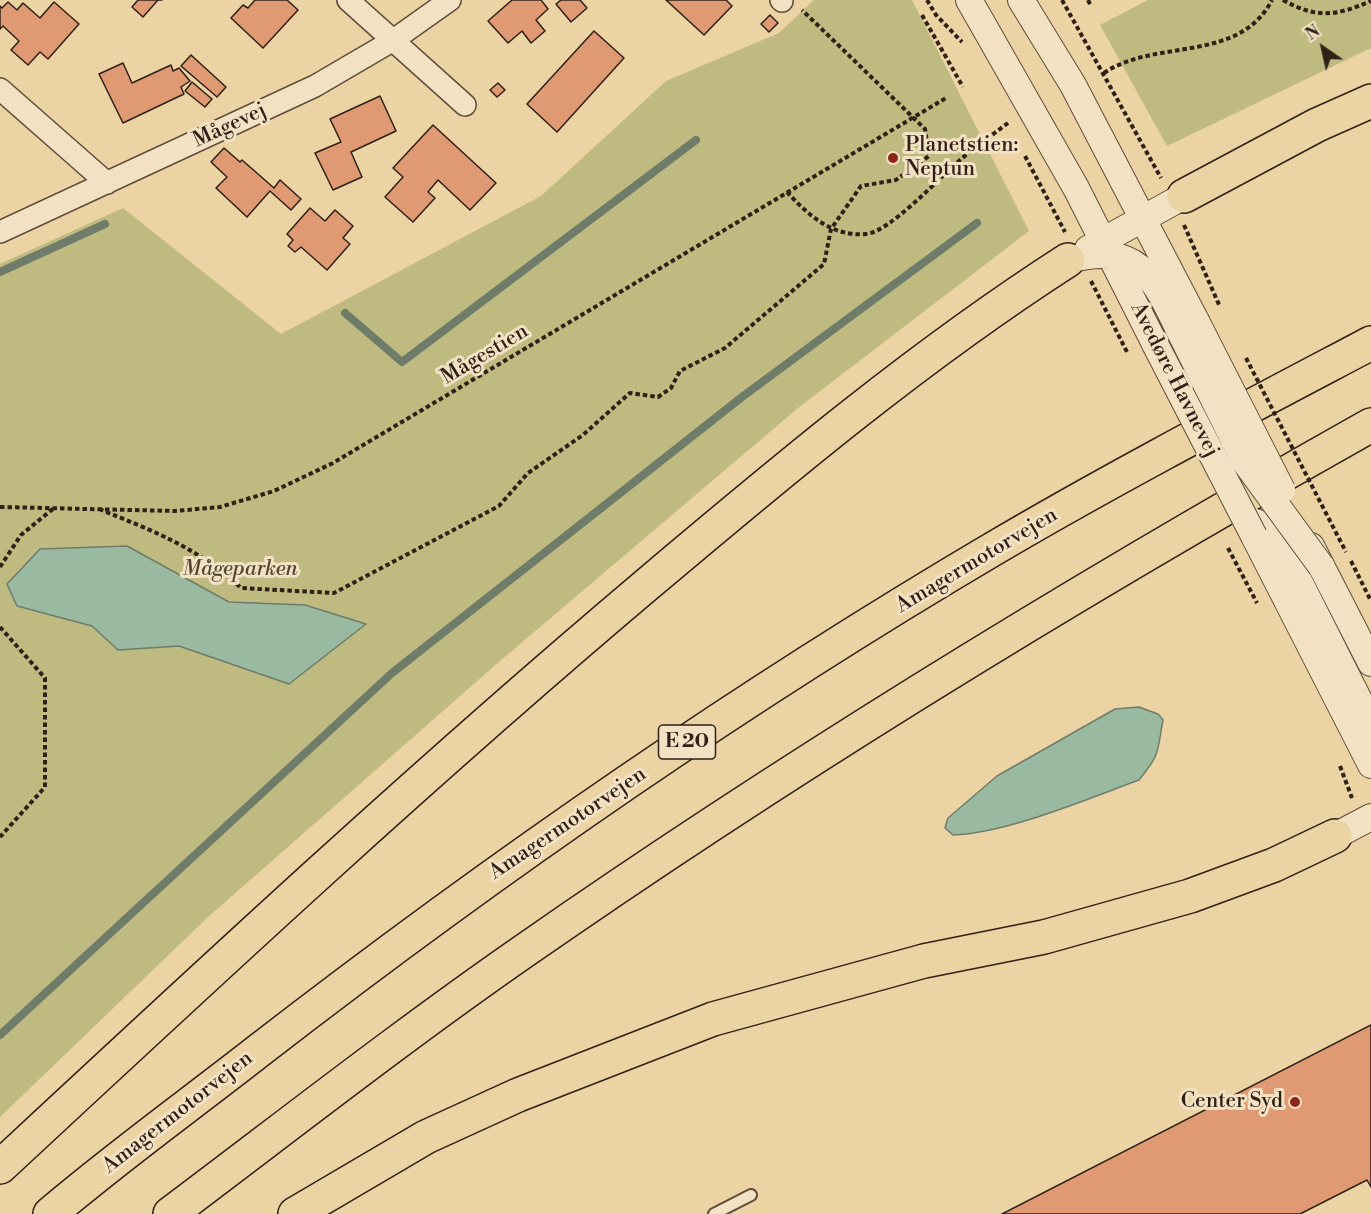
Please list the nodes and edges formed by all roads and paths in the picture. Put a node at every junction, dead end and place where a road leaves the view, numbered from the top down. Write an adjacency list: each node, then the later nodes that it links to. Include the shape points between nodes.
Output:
1 (348, 0): 14 (street)
2 (450, 0): 14 (street, Mågevej)
3 (927, 0): 15 (path)
4 (969, 0): 29 (street, Avedøre Havnevej)
5 (1021, 0): 26 (street, via 1073,85)
6 (1062, 0): 8 (path, via 1104,73 1156,54 1221,43 1244,32)
7 (1088, 0): 12 (path)
8 (1272, 0)
9 (1283, 0): 11 (path, via 1301,10 1325,15)
10 (782, 1): 22 (path, via 798,7)
11 (1371, 1)
12 (1091, 6)
13 (922, 15): 16 (path)
14 (392, 41): 20 (street); 23 (street, Mågevej, via 315,86)
15 (964, 44)
16 (963, 87)
17 (0, 89): 23 (street)
18 (945, 98): 22 (path, Mågestien)
19 (1371, 100): 25 (highway)
20 (465, 105)
21 (1002, 113): 27 (path, via 1008,123 900,215 867,234)
22 (913, 117): 24 (path, Mågestien); 27 (path, via 925,129 929,156 896,180 861,186)
23 (107, 183): 28 (street, Mågevej)
24 (787, 192): 27 (path, via 807,214); 39 (path, Mågestien, via 333,463 274,491 220,507 175,511)
25 (1184, 196): 26 (street)
26 (1143, 218): 29 (street); 33 (street)
27 (831, 229): 39 (path, via 824,264 725,348 680,371 671,388 658,397 630,393 583,435 528,473 499,506 334,593 241,588 216,564 166,536)
28 (0, 232)
29 (1106, 248): 30 (street); 33 (street, via 1138,264); 41 (street, Avedøre Havnevej, bridge, via 1240,509)
30 (1068, 260): 50 (highway, via 999,304 800,455 570,649 210,972)
31 (1221, 307): 32 (path)
32 (1226, 317)
33 (1188, 325): 44 (street, bridge)
34 (1371, 343): 52 (highway, Amagermotorvejen / E 20, via 993,549 687,742 469,891)
35 (1242, 349): 42 (path, bridge)
36 (1371, 425): 53 (highway, via 1069,599 731,810 523,951)
37 (0, 507): 38 (path, Mågestien)
38 (54, 507): 39 (path, Mågestien); 40 (path, via 21,535)
39 (99, 509)
40 (0, 567)
41 (1289, 584): 45 (street); 46 (street, Avedøre Havnevej)
42 (1371, 601)
43 (0, 627): 49 (path, via 45,678 45,787)
44 (1371, 663)
45 (1371, 723)
46 (1371, 765)
47 (1371, 817): 48 (street)
48 (1335, 836): 54 (highway, via 1274,865 1190,896 1044,937 924,961 713,1019 518,1095 426,1137)
49 (0, 837)
50 (0, 1167)
51 (751, 1195): 55 (lane)
52 (50, 1214)
53 (170, 1214)
54 (295, 1214)
55 (714, 1214)

